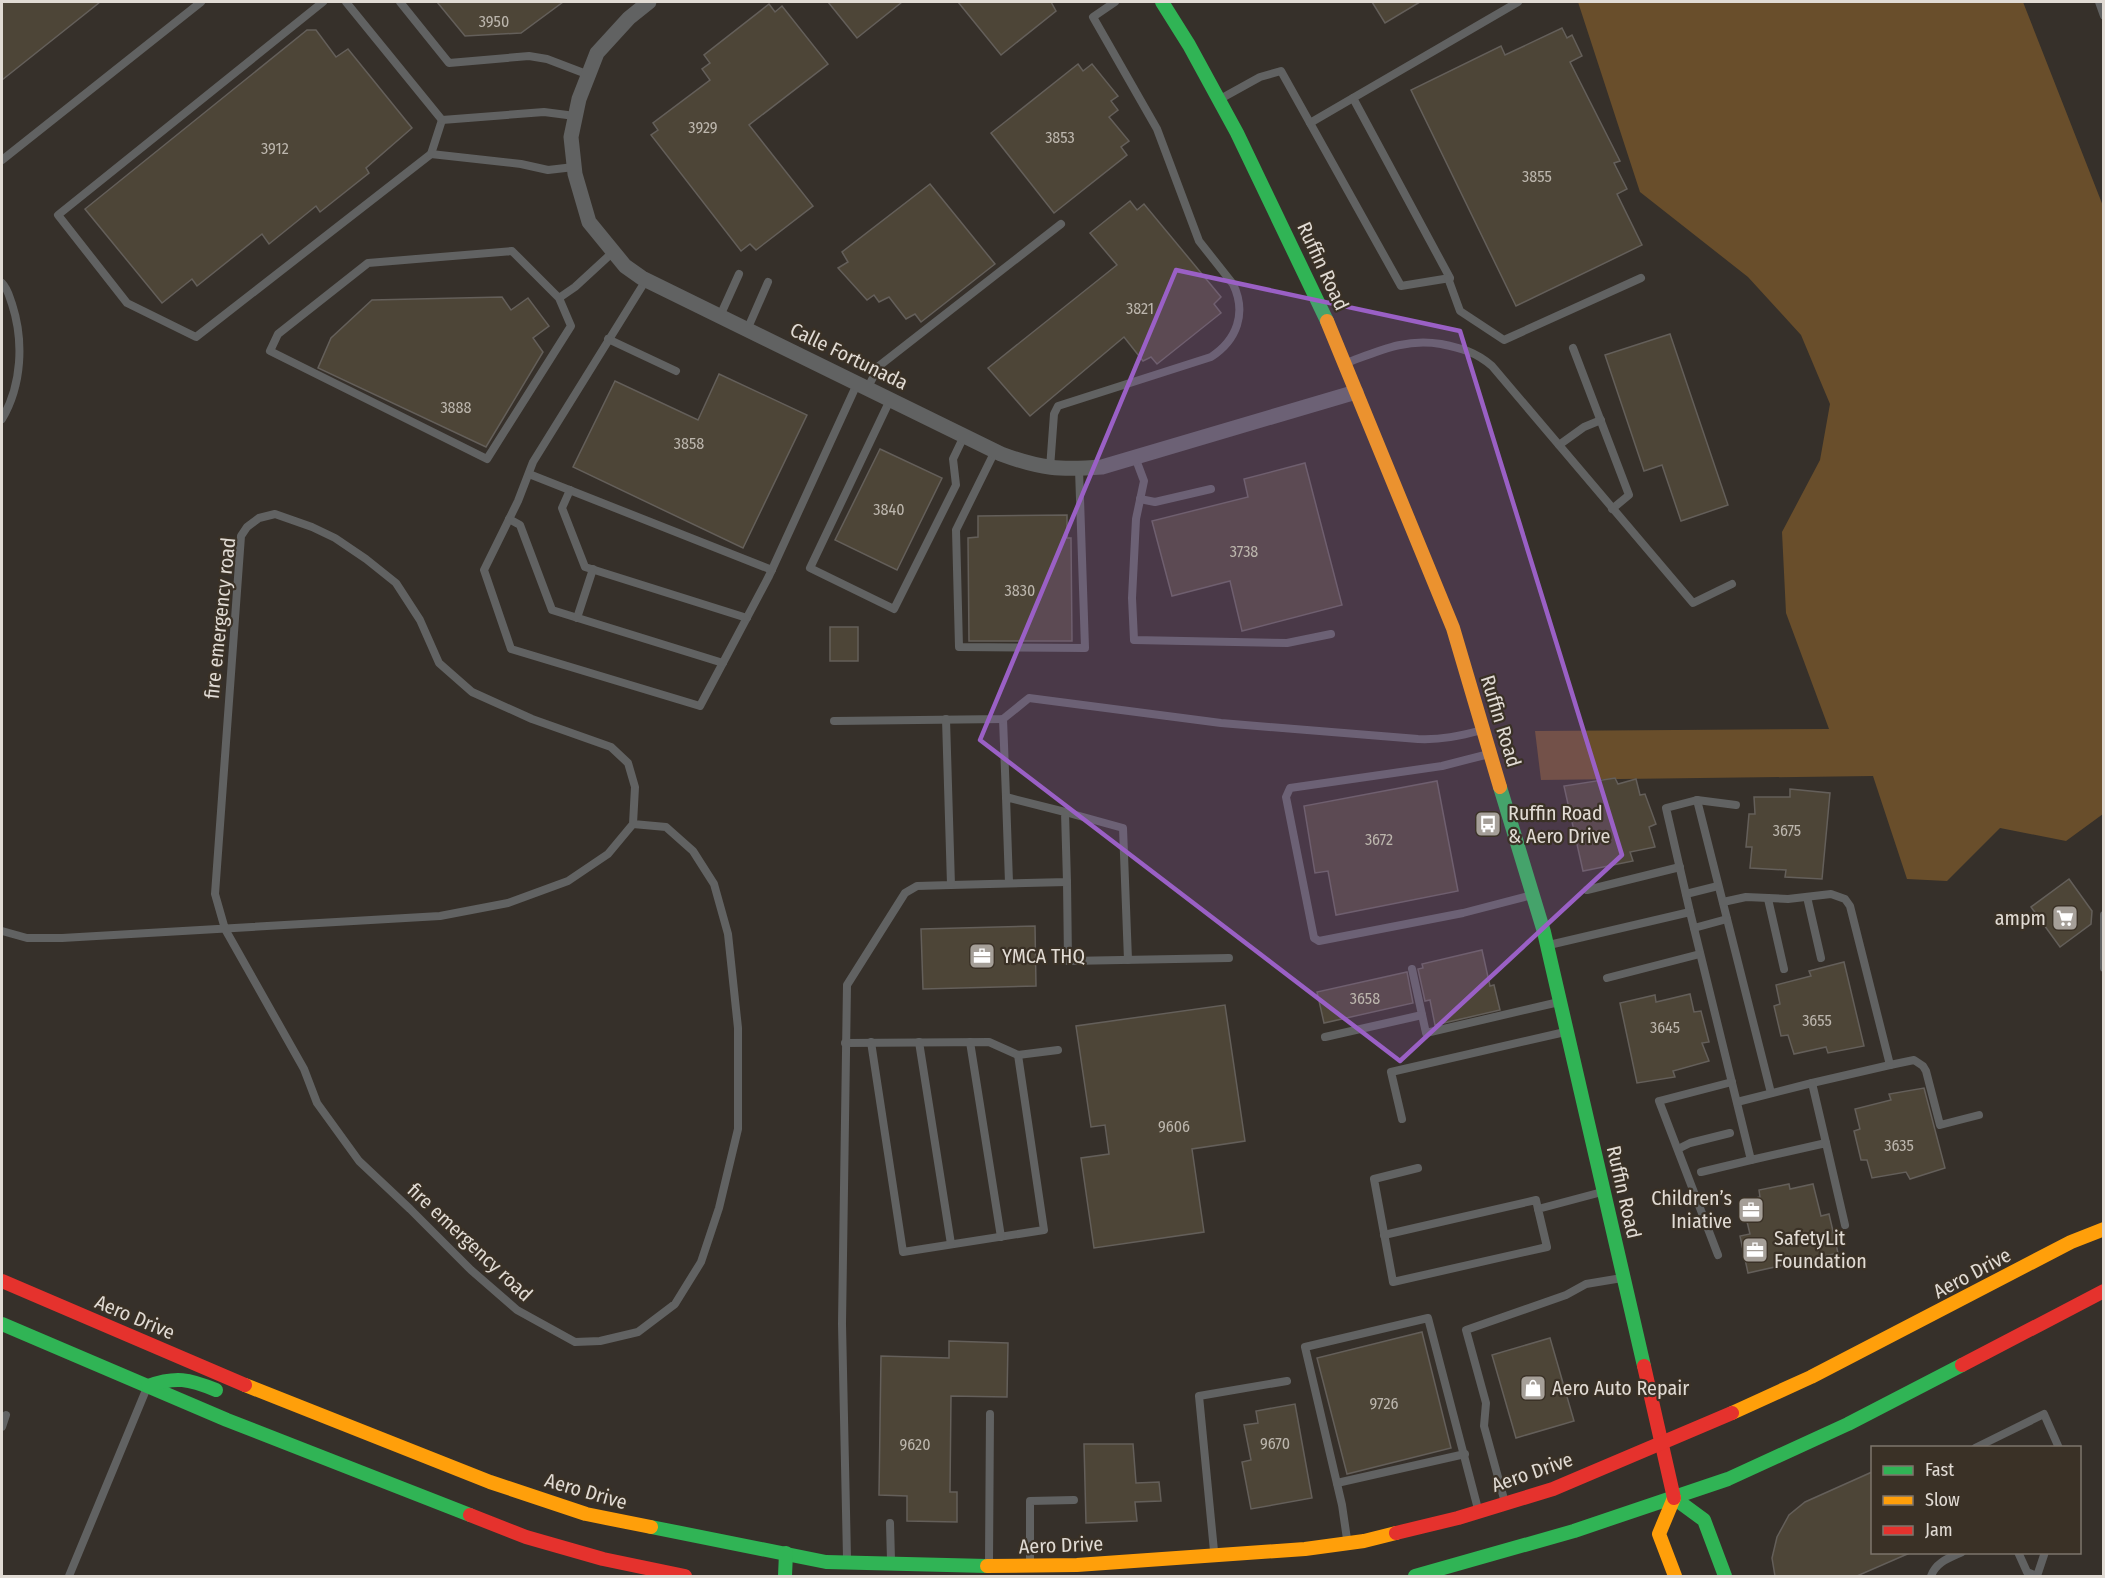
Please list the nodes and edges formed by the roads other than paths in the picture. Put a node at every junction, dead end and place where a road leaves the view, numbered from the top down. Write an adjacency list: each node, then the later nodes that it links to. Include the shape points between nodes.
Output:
1 (201, 2): 18 (lane)
2 (322, 2): 17 (lane, via 58,215 127,303 196,337)
3 (346, 2): 15 (lane)
4 (400, 2): 11 (lane, via 449,63 530,56 547,58)
5 (650, 2): 11 (street, Calle Fortunada, via 629,18 597,53)
6 (1115, 2): 44 (lane, via 1093,17 1157,129 1199,241 1233,284 1239,313 1231,340 1212,357 1058,406)
7 (1162, 2): 13 (main road, Ruffin Road)
8 (1518, 2): 12 (lane)
9 (2099, 2): 10 (lane)
10 (2103, 16)
11 (589, 75): 14 (street, Calle Fortunada)
12 (1353, 98): 16 (lane); 23 (lane)
13 (1219, 100): 16 (lane, via 1281,70); 33 (main road, Ruffin Road, via 1320,304)
14 (575, 116): 15 (lane, via 544,112); 19 (street, Calle Fortunada, via 571,137)
15 (442, 120): 17 (lane)
16 (1310, 123): 23 (lane, via 1401,286)
17 (431, 154): 19 (lane, via 548,170)
18 (2, 160)
19 (574, 167): 21 (street, Calle Fortunada, via 589,222)
20 (1060, 224): 35 (lane, via 879,366)
21 (613, 252): 25 (street, Calle Fortunada); 28 (lane)
22 (739, 274): 29 (lane)
23 (1448, 278): 24 (lane, via 1460,311 1504,340)
24 (1641, 278)
25 (646, 280): 29 (street, Calle Fortunada); 31 (lane)
26 (768, 282): 30 (lane)
27 (2, 283): 38 (lane, via 16,316 20,345 18,376)
28 (559, 298): 28 (lane, via 571,326 487,459 270,351 278,334 368,263 512,251)
29 (720, 316): 30 (street, Calle Fortunada)
30 (747, 330): 35 (street, Calle Fortunada)
31 (608, 339): 34 (lane); 46 (lane)
32 (1573, 348): 39 (lane)
33 (1344, 364): 36 (main road, Ruffin Road); 41 (lane, via 1408,342 1467,350 1492,366)
34 (676, 371)
35 (862, 386): 37 (street, Calle Fortunada); 53 (lane)
36 (1356, 392): 43 (street, Calle Fortunada); 62 (main road, Ruffin Road, via 1453,628)
37 (890, 400): 40 (street, Calle Fortunada); 40 (lane, via 810,568 894,609 956,485 953,459)
38 (2, 419)
39 (1600, 420): 41 (lane); 50 (lane, via 1629,495)
40 (964, 436): 42 (street, Calle Fortunada)
41 (1559, 445): 50 (lane)
42 (995, 451): 44 (street, Calle Fortunada); 45 (lane, via 956,530 959,647 1085,648)
43 (1135, 458): 45 (street, Calle Fortunada); 49 (lane, via 1144,480)
44 (1050, 468): 45 (street, Calle Fortunada)
45 (1079, 469)
46 (529, 474): 48 (lane); 51 (lane)
47 (1211, 489): 49 (lane, via 1155,502)
48 (570, 490): 52 (lane, via 562,508 585,567); 53 (lane)
49 (1140, 499): 57 (lane, via 1132,598 1134,640 1287,643)
50 (1612, 509): 54 (lane, via 1693,603)
51 (509, 519): 55 (lane, via 520,525 552,610); 58 (lane, via 484,570 511,649 700,706)
52 (593, 569): 55 (lane); 56 (lane)
53 (772, 570): 56 (lane)
54 (1732, 585)
55 (577, 618): 58 (lane)
56 (747, 618): 58 (lane)
57 (1331, 634)
58 (723, 663)
59 (1003, 719): 60 (lane); 62 (lane, via 1029,698 1221,723 1418,739 1453,738); 64 (lane)
60 (946, 720): 61 (lane); 72 (lane)
61 (834, 721)
62 (1483, 729): 63 (main road, Ruffin Road)
63 (1491, 753): 75 (main road, Ruffin Road); 75 (lane, via 1442,766 1290,788 1286,797 1314,938 1319,941 1463,913)
64 (1005, 797): 67 (lane); 71 (lane)
65 (1697, 800): 66 (lane); 69 (lane, via 1666,808); 73 (lane)
66 (1736, 805)
67 (1065, 812): 70 (lane); 90 (lane, via 1124,828)
68 (633, 824): 84 (lane, via 608,854 568,881 508,903 440,916); 84 (lane, fire emergency road, via 635,788 628,763 611,747 532,719 472,692 439,663 420,620 396,583 335,538 312,527 275,514 259,518 241,536 215,894); 84 (lane, fire emergency road, via 666,826 693,851 714,884 728,934 738,1028 738,1129 701,1262 675,1305 638,1332 575,1342 517,1310 358,1161 317,1103 304,1069)
69 (1680, 867): 74 (lane); 76 (lane)
70 (1067, 882): 71 (lane); 90 (lane, via 1068,961)
71 (1009, 884): 72 (lane)
72 (951, 885): 102 (lane, via 917,886 905,893 847,985)
73 (1718, 886): 76 (lane); 79 (lane)
74 (1587, 890)
75 (1533, 894): 86 (main road, Ruffin Road)
76 (1686, 894): 80 (lane)
77 (1807, 897): 78 (lane); 89 (lane); 105 (lane, via 1831,894 1845,899 1850,906)
78 (1768, 899): 79 (lane, via 1746,897); 93 (lane)
79 (1723, 902): 82 (lane)
80 (1690, 912): 83 (lane); 86 (lane)
81 (2103, 915): 91 (lane)
82 (1727, 919): 83 (lane); 108 (lane)
83 (1694, 928): 87 (lane)
84 (225, 929): 85 (lane, via 62,939 27,938)
85 (2, 930)
86 (1547, 945): 95 (main road, Ruffin Road)
87 (1700, 954): 94 (lane); 106 (lane)
88 (1229, 958): 90 (lane)
89 (1821, 958)
90 (1128, 960)
91 (2103, 968)
92 (1412, 969): 96 (lane)
93 (1784, 969)
94 (1607, 978)
95 (1560, 1002): 96 (lane, via 1426,1033); 97 (main road, Ruffin Road)
96 (1422, 1015): 98 (lane)
97 (1567, 1031): 111 (lane, via 1391,1072); 118 (main road, Ruffin Road)
98 (1326, 1037)
99 (970, 1041): 101 (lane); 104 (lane, via 989,1042); 123 (lane)
100 (872, 1042): 101 (lane); 102 (lane); 124 (lane, via 903,1252)
101 (919, 1042): 124 (lane)
102 (845, 1043): 154 (lane, via 842,1324)
103 (1058, 1050): 104 (lane)
104 (1018, 1055): 123 (lane, via 1044,1230)
105 (1890, 1065): 107 (lane); 110 (lane, via 1914,1060 1923,1066 1940,1125)
106 (1732, 1082): 109 (lane); 114 (lane, via 1659,1101)
107 (1812, 1083): 108 (lane); 113 (lane)
108 (1771, 1094): 109 (lane)
109 (1737, 1102): 115 (lane)
110 (1979, 1115)
111 (1402, 1119)
112 (1730, 1132): 114 (lane)
113 (1826, 1143): 115 (lane); 120 (lane)
114 (1678, 1149): 125 (lane)
115 (1751, 1160): 117 (lane)
116 (1419, 1168): 122 (lane, via 1374,1179)
117 (1701, 1172)
118 (1604, 1192): 119 (lane); 126 (main road, Ruffin Road)
119 (1538, 1209): 122 (lane, via 1536,1200); 122 (lane, via 1547,1247 1393,1282)
120 (1845, 1225)
121 (2103, 1229): 138 (main road, Aero Drive, via 1811,1377)
122 (1384, 1235)
123 (1001, 1237): 124 (lane)
124 (951, 1244)
125 (1718, 1255)
126 (1623, 1277): 138 (main road, Ruffin Road); 145 (lane, via 1586,1284 1566,1295 1466,1330 1486,1403 1484,1426)
127 (2, 1281): 137 (main road, Aero Drive)
128 (2103, 1291): 143 (main road, via 1848,1424 1728,1479)
129 (2, 1324): 131 (main road)
130 (1287, 1381): 153 (lane, via 1199,1396)
131 (148, 1386): 132 (main road, via 170,1378 190,1380); 159 (lane); 160 (main road, via 526,1537)
132 (233, 1397)
133 (990, 1414): 157 (lane)
134 (6, 1415): 135 (lane)
135 (2, 1427)
136 (340, 1438): 137 (main road)
137 (383, 1440): 149 (main road, Aero Drive, via 586,1514)
138 (1660, 1444): 143 (main road, Ruffin Road); 145 (main road, Aero Drive, via 1552,1489)
139 (1980, 1446): 140 (lane, via 2044,1414)
140 (2057, 1446)
141 (1465, 1454): 142 (lane); 142 (lane, via 1428,1318 1305,1347); 146 (lane)
142 (1337, 1484): 148 (lane)
143 (1674, 1498): 158 (main road); 163 (main road, via 1659,1534); 164 (main road, via 1704,1520)
144 (1074, 1500): 156 (lane, via 1030,1501)
145 (1505, 1503): 146 (main road, Aero Drive)
146 (1479, 1511): 148 (main road, Aero Drive)
147 (890, 1522): 155 (lane)
148 (1347, 1543): 153 (main road, Aero Drive)
149 (786, 1553): 154 (main road, Aero Drive); 161 (main road)
150 (1958, 1554): 165 (lane, via 1943,1561)
151 (2019, 1554): 166 (lane, via 2026,1572)
152 (2044, 1554): 166 (lane)
153 (1215, 1556): 156 (main road, Aero Drive)
154 (847, 1563): 155 (main road, Aero Drive)
155 (891, 1564): 157 (main road, Aero Drive)
156 (1030, 1565): 157 (main road, Aero Drive)
157 (989, 1566)
158 (1460, 1571): 162 (main road)
159 (69, 1576)
160 (685, 1576)
161 (785, 1576)
162 (1415, 1576)
163 (1675, 1576)
164 (1725, 1576)
165 (1931, 1576)
166 (2037, 1576)

